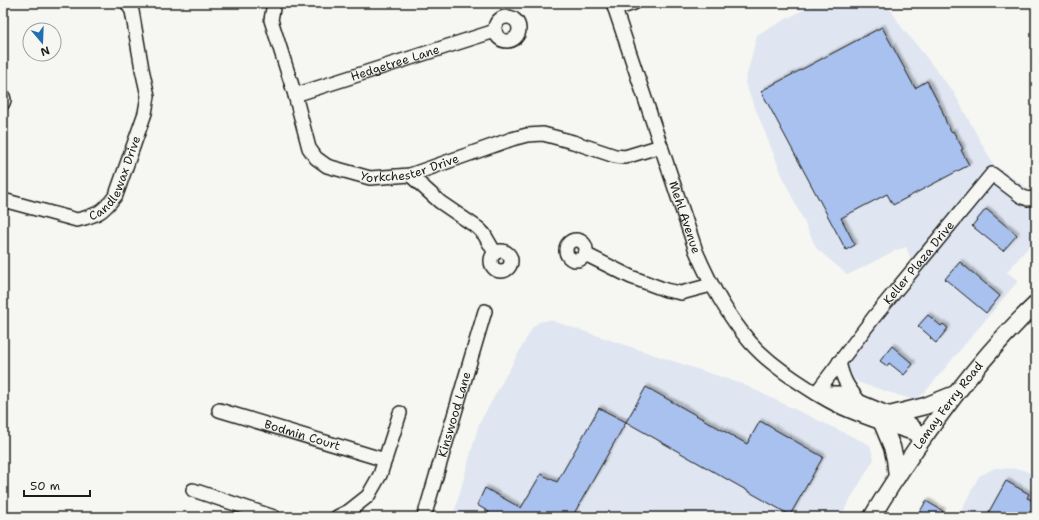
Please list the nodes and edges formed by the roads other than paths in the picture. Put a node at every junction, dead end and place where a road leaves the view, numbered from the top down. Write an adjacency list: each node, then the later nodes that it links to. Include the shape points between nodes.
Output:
1 (127, 3): 12 (street, Candlewax Drive, via 132,11 148,96 116,195 100,213 77,220)
2 (274, 3): 6 (street, Yorkchester Drive, via 271,20)
3 (634, 3): 4 (street)
4 (614, 6): 9 (street, Mehl Avenue)
5 (495, 31): 6 (street, Hedgetree Lane)
6 (295, 95): 10 (street, Yorkchester Drive, via 310,148 316,158 327,166 370,178)
7 (3, 96): 8 (street)
8 (3, 103)
9 (661, 146): 10 (street, Yorkchester Drive, via 626,157 543,134 527,135); 15 (street, Mehl Avenue, via 694,246)
10 (410, 175): 13 (street, via 440,202 478,228)
11 (1036, 197): 18 (street, Keller Plaza Drive, via 1028,199 1021,196 992,174)
12 (3, 200)
13 (495, 253)
14 (585, 254): 15 (street, via 631,277 666,290 681,293)
15 (712, 285): 19 (street, Mehl Avenue, via 730,317 751,343 773,364)
16 (1036, 304): 20 (main road, Lemay Ferry Road, via 1014,325)
17 (485, 311): 31 (street, Kinswood Lane)
18 (839, 362): 19 (street, Keller Plaza Drive); 21 (street, via 848,387)
19 (816, 393): 21 (street, Mehl Avenue, via 839,393); 24 (street, Mehl Avenue, via 850,411)
20 (956, 394): 24 (main road); 25 (main road, Lemay Ferry Road)
21 (858, 400): 24 (street, Mehl Avenue)
22 (219, 410): 26 (street, Bodmin Court)
23 (400, 413): 26 (street)
24 (888, 419): 25 (street, Mehl Avenue, via 899,430); 27 (main road)
25 (925, 437): 27 (main road, Lemay Ferry Road)
26 (385, 460): 30 (street, via 368,496)
27 (898, 477): 32 (main road, Lemay Ferry Road)
28 (193, 490): 29 (street)
29 (274, 517)
30 (337, 517)
31 (424, 517)
32 (872, 517)

